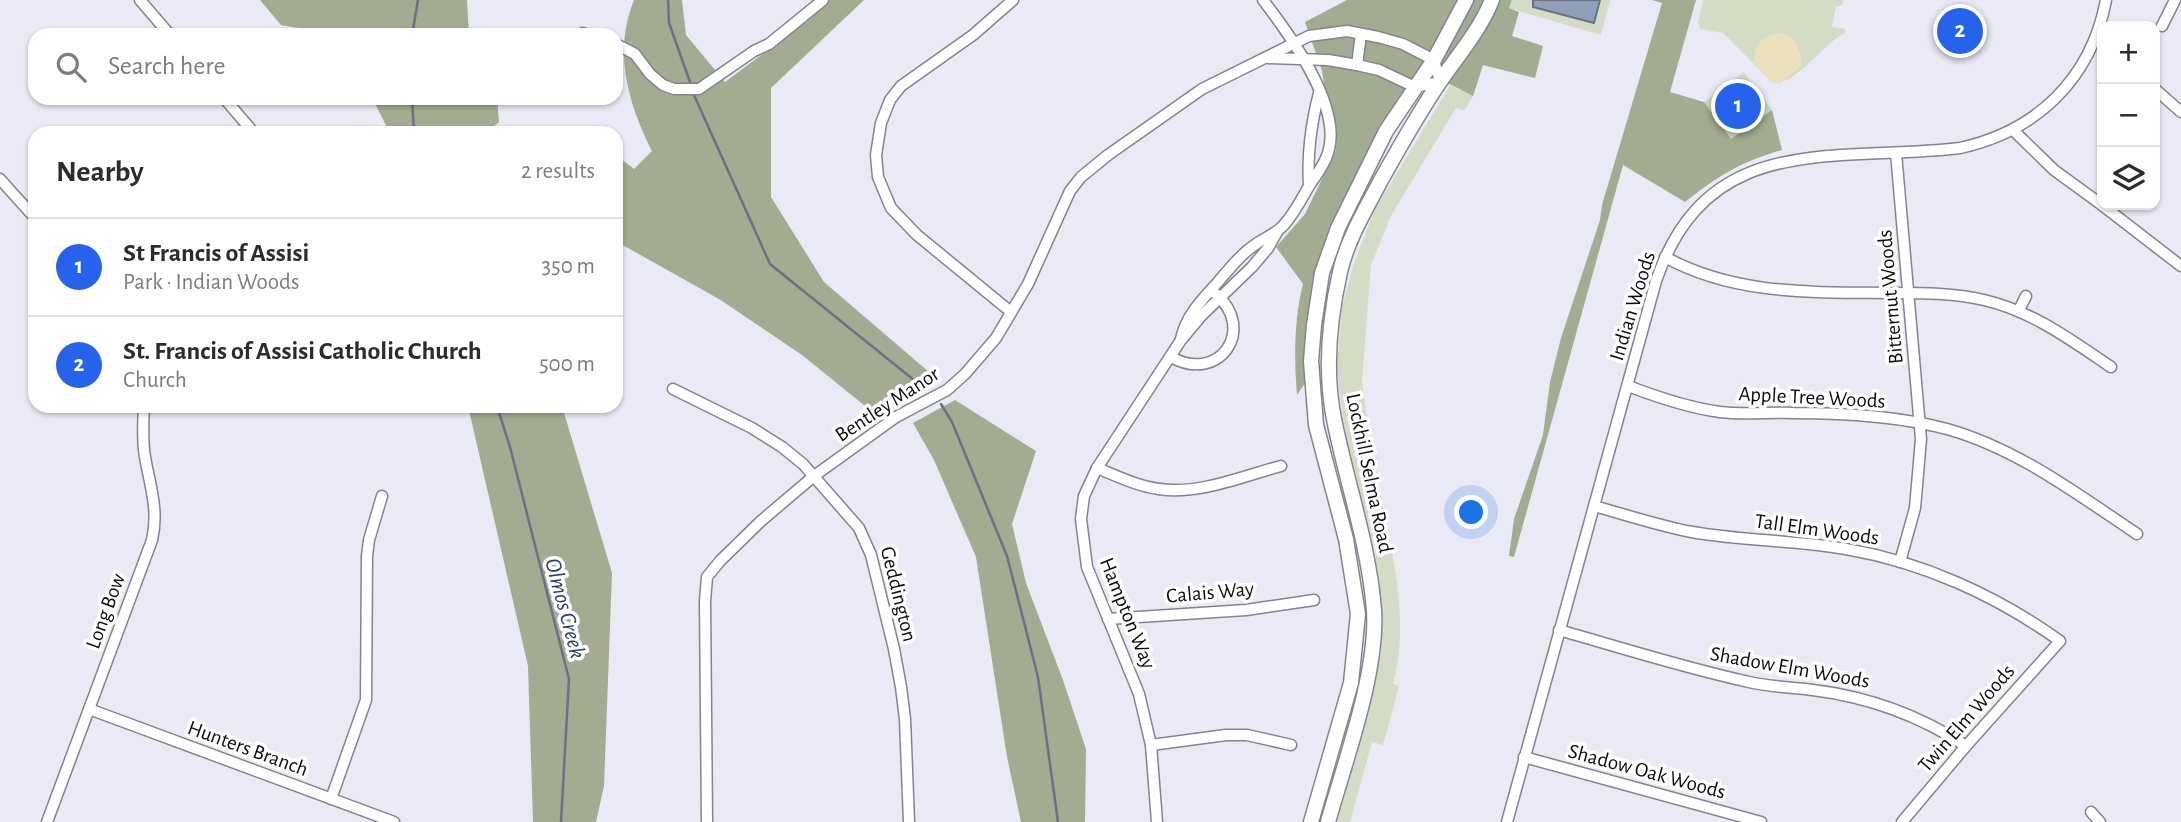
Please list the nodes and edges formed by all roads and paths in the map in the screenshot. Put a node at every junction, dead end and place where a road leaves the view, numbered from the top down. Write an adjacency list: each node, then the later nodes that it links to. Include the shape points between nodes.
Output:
1 (140, 0): 10 (street)
2 (823, 0): 13 (street, via 769,44 699,89 663,85 635,54)
3 (1013, 0): 42 (street, via 901,86 881,123 876,155 878,177 891,208)
4 (1263, 0): 12 (street, Hampton Way)
5 (1466, 0): 18 (main road, Lockhill Selma Road)
6 (1492, 0): 20 (main road, Lockhill Selma Road)
7 (2106, 0): 14 (street, Indian Woods)
8 (2175, 0): 9 (street)
9 (2162, 26)
10 (164, 28)
11 (1361, 34): 12 (street, Bentley Manor, via 1328,32); 18 (street, Bentley Manor, via 1403,44); 19 (street)
12 (1293, 42): 16 (street, Bentley Manor); 17 (street, Hampton Way)
13 (623, 48)
14 (2091, 49): 15 (street); 27 (street, Indian Woods, via 2057,97)
15 (2097, 53)
16 (1268, 58): 17 (street, Bentley Manor); 42 (street, Bentley Manor, via 1202,89 1082,177 1061,207 1041,259)
17 (1305, 60): 19 (street, Bentley Manor); 22 (street, Hampton Way)
18 (1434, 60): 20 (street); 21 (main road, Lockhill Selma Road)
19 (1357, 65): 21 (street, Bentley Manor)
20 (1440, 82): 21 (street); 56 (main road, Lockhill Selma Road, via 1365,210 1340,269 1328,368 1330,395)
21 (1415, 86): 57 (main road, Lockhill Selma Road, via 1386,131 1338,228 1317,303 1311,361 1316,425)
22 (1319, 93): 30 (street, via 1311,132); 30 (street, Hampton Way, via 1331,141)
23 (2160, 93): 25 (street)
24 (230, 105): 26 (street)
25 (2181, 112)
26 (248, 126)
27 (2013, 130): 28 (street, Indian Woods, via 1960,148); 31 (street, via 2054,170)
28 (1896, 153): 35 (street, Indian Woods, via 1793,159 1759,167 1699,205); 38 (street, Bitternut Woods)
29 (0, 179): 32 (street)
30 (1309, 186): 34 (street, Hampton Way)
31 (2097, 201)
32 (28, 210)
33 (2108, 210): 36 (street)
34 (1277, 232): 37 (street, Hampton Way, via 1241,256); 40 (street, Hampton Way)
35 (1665, 257): 38 (street, via 1695,272 1754,287); 46 (street, Indian Woods)
36 (2181, 266)
37 (1212, 289): 40 (street); 43 (street, Hampton Way, via 1186,322)
38 (1909, 293): 41 (street, via 1954,295); 49 (street, Bitternut Woods)
39 (2026, 296): 41 (street)
40 (1221, 298): 43 (street, Hampton Way); 44 (street, via 1233,318 1233,336 1226,351 1205,365)
41 (2019, 310): 45 (street)
42 (1011, 312): 52 (street, Bentley Manor, via 996,338 956,383 896,417)
43 (1181, 340): 44 (street, Hampton Way)
44 (1171, 357): 51 (street, Hampton Way)
45 (2111, 367)
46 (1628, 386): 49 (street, Apple Tree Woods, via 1718,412 1832,413); 54 (street, Indian Woods)
47 (673, 389): 52 (street, Geddington, via 752,428)
48 (144, 413): 63 (street, Long Bow, via 144,453 156,521)
49 (1920, 425): 55 (street, Apple Tree Woods, via 1958,433 2016,457); 58 (street, Bitternut Woods, via 1918,487)
50 (1281, 466): 51 (street, via 1172,491)
51 (1097, 468): 60 (street, Hampton Way, via 1084,496 1082,530 1090,579)
52 (814, 476): 73 (street, Bentley Manor, via 761,521 707,577); 74 (street, Geddington, via 859,528 871,555 901,687)
53 (382, 496): 68 (street, via 367,556 366,700)
54 (1594, 506): 58 (street, Tall Elm Woods, via 1694,532 1847,549); 61 (street, Indian Woods)
55 (2137, 534)
56 (1363, 535): 57 (street); 77 (main road, Lockhill Selma Road, via 1374,614 1371,646 1366,683)
57 (1346, 538): 76 (main road, Lockhill Selma Road, via 1358,614 1351,684)
58 (1900, 562): 62 (street, Tall Elm Woods, via 2000,603)
59 (1314, 600): 60 (street, Calais Way, via 1247,610)
60 (1108, 619): 65 (street, Hampton Way, via 1135,682)
61 (1559, 630): 66 (street, Shadow Elm Woods, via 1716,675 1881,704 1939,728); 67 (street, Indian Woods)
62 (2060, 641): 66 (street, Twin Elm Woods)
63 (89, 709): 68 (street, Hunters Branch); 71 (street, Long Bow)
64 (1291, 744): 65 (street, via 1226,735)
65 (1151, 745): 75 (street, Hampton Way)
66 (1966, 746): 81 (street, Twin Elm Woods)
67 (1524, 757): 69 (street, Shadow Oak Woods); 78 (street, Indian Woods)
68 (331, 799): 72 (street, Hunters Branch)
69 (1712, 808): 79 (street); 80 (street, Shadow Oak Woods)
70 (2091, 812): 82 (street)
71 (47, 822)
72 (394, 822)
73 (707, 822)
74 (909, 822)
75 (1157, 822)
76 (1311, 822)
77 (1328, 822)
78 (1507, 822)
79 (1708, 822)
80 (1761, 822)
81 (1902, 822)
82 (2100, 822)

